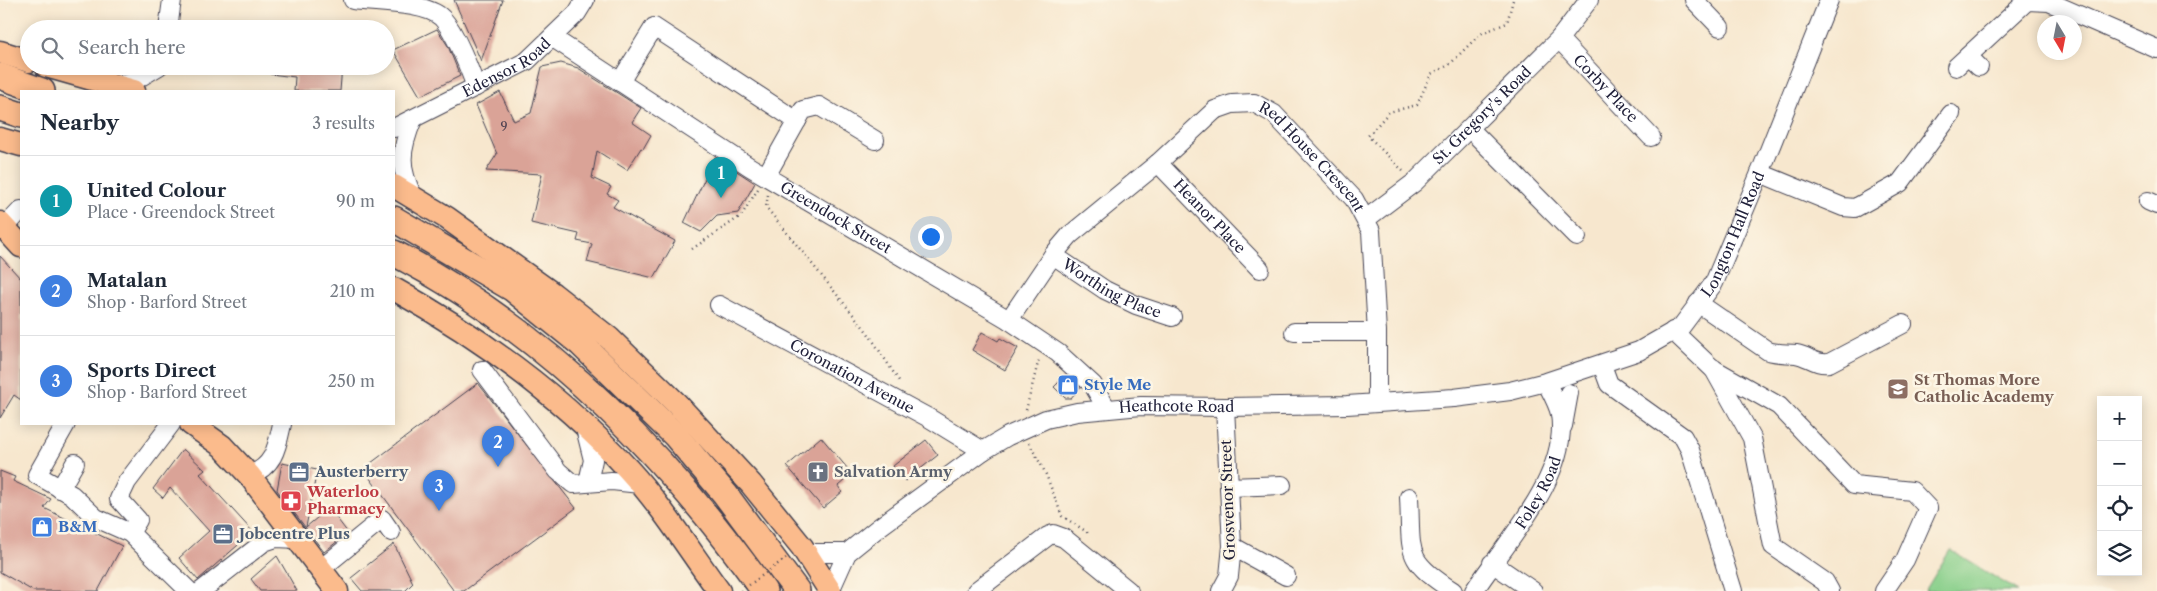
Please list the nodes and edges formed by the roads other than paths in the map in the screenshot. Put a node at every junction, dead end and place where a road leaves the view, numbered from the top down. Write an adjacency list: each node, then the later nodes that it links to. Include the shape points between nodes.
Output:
1 (172, 0): 9 (street)
2 (353, 0): 8 (street, via 424,8)
3 (436, 0): 8 (street)
4 (586, 0): 11 (street, Edensor Road)
5 (1589, 0): 12 (street, St. Gregory's Road)
6 (1694, 0): 10 (street)
7 (1828, 0): 36 (street, Longton Hall Road)
8 (442, 18): 21 (street, via 463,54)
9 (169, 20)
10 (1720, 27)
11 (553, 38): 20 (street, Greendock Street); 21 (street, Edensor Road, via 527,61)
12 (1559, 39): 30 (street, St. Gregory's Road); 31 (street, Corby Place)
13 (2157, 49): 16 (street, via 2049,2 2027,1)
14 (0, 52): 15 (main road)
15 (20, 58)
16 (1968, 63)
17 (78, 75): 22 (main road)
18 (144, 75): 22 (street)
19 (0, 76): 23 (highway)
20 (620, 82): 28 (street, via 654,27); 37 (street, Greendock Street)
21 (476, 87): 27 (street, Edensor Road)
22 (124, 88)
23 (39, 90)
24 (0, 108): 26 (highway)
25 (1951, 114): 36 (street, via 1900,183 1856,208 1842,207)
26 (20, 115)
27 (413, 119): 29 (street, Edensor Road); 39 (street, via 402,163)
28 (797, 121): 33 (street, via 803,110 819,106); 37 (street)
29 (395, 128)
30 (1470, 129): 41 (street, St. Gregory's Road, via 1415,182); 44 (street)
31 (1651, 137)
32 (0, 139): 34 (main road)
33 (875, 140)
34 (20, 146)
35 (1158, 163): 41 (street, Red House Crescent, via 1215,110 1254,102 1274,114 1354,199); 47 (street, Red House Crescent, via 1070,235); 48 (street, Heanor Place)
36 (1760, 173): 50 (street, Longton Hall Road, via 1714,283)
37 (770, 178): 53 (street, Greendock Street)
38 (395, 187): 39 (main road)
39 (414, 198): 86 (main road, via 553,294 608,338 677,404 751,484)
40 (20, 211): 43 (street)
41 (1366, 219): 57 (street, Red House Crescent, via 1371,231)
42 (395, 220): 94 (highway, via 513,289 580,343 675,435 725,494)
43 (2, 225): 45 (main road)
44 (1577, 237)
45 (20, 245)
46 (395, 254): 93 (highway, via 434,274 511,326 631,429 688,492)
47 (1053, 256): 52 (street, Worthing Place, via 1105,290); 53 (street, Red House Crescent)
48 (1260, 269)
49 (395, 289): 70 (main road, via 442,315 500,356)
50 (1698, 303): 54 (street, via 1768,351 1804,356 1819,364 1829,363); 55 (street, Longton Hall Road, via 1681,327)
51 (719, 305): 72 (street, Coronation Avenue)
52 (1172, 317)
53 (1009, 320): 65 (street, Greendock Street, via 1043,343 1093,385)
54 (1903, 324)
55 (1673, 331): 58 (street, Longton Hall Road, via 1639,351); 59 (street)
56 (1294, 332): 57 (street)
57 (1377, 332): 63 (street, Red House Crescent)
58 (1602, 365): 61 (street, Longton Hall Road); 102 (street, via 1609,384 1683,437 1690,450)
59 (1712, 368): 103 (street, via 1752,438 1773,546 1825,582); 104 (street, via 1779,406 1854,485 1912,491 1928,508 1905,560)
60 (482, 370): 75 (street, via 558,471 574,484)
61 (1546, 382): 63 (street, Heathcote Road, via 1501,392); 71 (street, Foley Road, via 1560,414)
62 (1569, 393): 71 (street)
63 (1377, 402): 64 (street, Heathcote Road)
64 (1225, 408): 65 (street, Heathcote Road, via 1142,406); 78 (street, Grosvenor Street)
65 (1107, 409): 72 (street, Heathcote Road, via 1062,416 1022,430)
66 (65, 425): 79 (street, via 37,475)
67 (170, 425): 82 (street, via 118,499 138,520)
68 (192, 425): 74 (main road, via 222,446)
69 (282, 425): 74 (street, via 268,464 261,471)
70 (585, 428): 75 (street, via 593,460); 76 (main road)
71 (1560, 438): 87 (street, Foley Road, via 1555,467 1539,496)
72 (983, 451): 85 (street, Heathcote Road)
73 (75, 463): 79 (street)
74 (249, 474): 83 (main road)
75 (588, 482): 76 (street, via 612,480)
76 (640, 484): 90 (main road, via 670,520)
77 (1282, 485): 78 (street)
78 (1229, 486): 84 (street, Grosvenor Street)
79 (60, 489): 82 (street, via 72,495 96,518)
80 (1409, 497): 99 (street, via 1412,553 1417,564)
81 (391, 532): 88 (street, via 382,518)
82 (130, 533): 91 (street)
83 (298, 539): 88 (main road); 91 (street, via 276,538 264,542)
84 (1232, 546): 89 (street); 98 (street, Grosvenor Street, via 1229,576)
85 (847, 553): 86 (street); 95 (street, Heathcote Road)
86 (796, 556): 95 (main road)
87 (1492, 563): 100 (street, Foley Road); 101 (street)
88 (322, 568): 92 (main road)
89 (1286, 576)
90 (714, 587)
91 (194, 589)
92 (337, 591)
93 (764, 591)
94 (797, 591)
95 (830, 591)
96 (976, 591): 97 (street, via 1053,534 1064,538)
97 (1129, 591)
98 (1221, 591)
99 (1453, 591)
100 (1474, 591)
101 (1533, 591)
102 (1733, 591)
103 (1830, 591)
104 (1884, 591)

